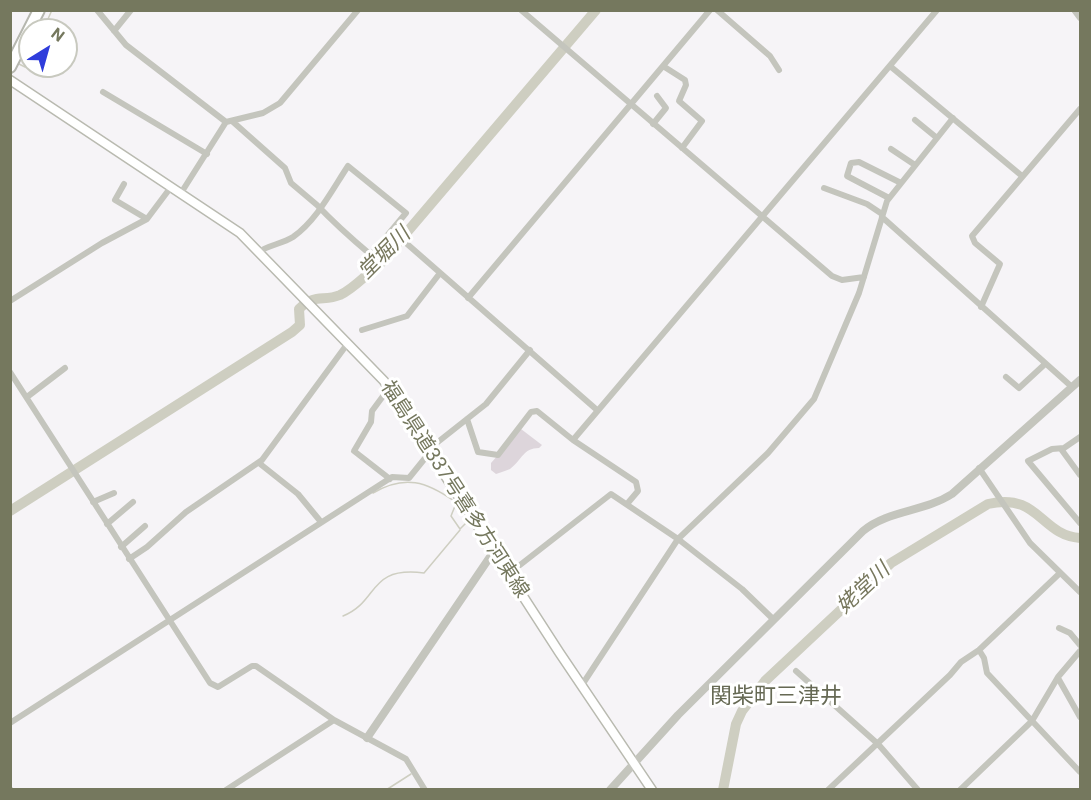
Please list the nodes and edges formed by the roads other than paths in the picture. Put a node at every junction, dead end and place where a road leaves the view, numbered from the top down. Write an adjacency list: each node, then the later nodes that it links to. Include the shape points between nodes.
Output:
1 (39, 10): 14 (highway)
2 (97, 10): 11 (street)
3 (131, 10): 11 (street)
4 (358, 10): 24 (street, via 280,103 263,113)
5 (521, 10): 19 (street)
6 (710, 10): 12 (street)
7 (717, 10): 15 (street, via 770,56)
8 (937, 10): 13 (street)
9 (1074, 10): 10 (street)
10 (1080, 18)
11 (114, 31): 24 (street, via 126,45)
12 (663, 66): 19 (street); 28 (street, via 685,80 679,101 702,122)
13 (890, 66): 21 (street); 41 (street)
14 (10, 68)
15 (779, 70)
16 (10, 80): 35 (main road, 福島県道337号喜多方河東線)
17 (103, 92): 30 (street)
18 (657, 96): 25 (street, via 666,108)
19 (631, 104): 25 (street); 47 (street)
20 (1080, 110): 22 (street)
21 (953, 118): 27 (street); 32 (street)
22 (1074, 118): 26 (street); 32 (street)
23 (915, 120): 27 (street)
24 (229, 122): 30 (street); 39 (street, via 285,168 291,183)
25 (653, 124): 28 (street)
26 (1080, 124)
27 (937, 138): 31 (street)
28 (682, 148): 41 (street)
29 (891, 149): 31 (street)
30 (207, 154): 37 (street)
31 (915, 165): 33 (street)
32 (1022, 177): 49 (street, via 971,238 1000,264)
33 (901, 183): 38 (street); 38 (street, via 859,162 851,163 847,176)
34 (124, 184): 42 (street, via 115,200)
35 (171, 187): 37 (main road, 福島県道337号喜多方河東線); 42 (street)
36 (824, 188): 40 (street, via 867,204)
37 (181, 193): 44 (main road, 福島県道337号喜多方河東線, via 240,233)
38 (889, 198): 40 (street)
39 (320, 208): 39 (street, via 350,166 406,214 371,255); 44 (street, via 298,233)
40 (882, 215): 46 (street); 49 (street)
41 (761, 217): 46 (street, via 836,279); 61 (street)
42 (147, 219): 48 (street)
43 (406, 243): 45 (street)
44 (259, 252): 51 (main road, 福島県道337号喜多方河東線)
45 (440, 273): 47 (street); 50 (street, via 406,316)
46 (864, 277): 79 (street, via 814,399 768,453)
47 (468, 298): 52 (street)
48 (10, 302)
49 (981, 307): 53 (street)
50 (362, 330)
51 (348, 343): 59 (main road, 福島県道337号喜多方河東線); 67 (street)
52 (530, 350): 61 (street); 62 (street, via 486,404)
53 (1045, 364): 56 (street, via 1019,388); 58 (street)
54 (65, 368): 60 (street)
55 (10, 372): 60 (street)
56 (1006, 377)
57 (1080, 380): 58 (street)
58 (1072, 387): 68 (street)
59 (389, 388): 66 (main road, 福島県道337号喜多方河東線); 70 (street, via 372,411 354,451)
60 (27, 397): 72 (street)
61 (597, 410): 64 (street)
62 (467, 419): 64 (street, via 482,454 498,455 533,410); 66 (street)
63 (1080, 436): 65 (street)
64 (573, 440): 74 (street, via 637,483 638,491)
65 (1061, 449): 69 (street); 76 (street, via 1052,449 1028,461)
66 (429, 450): 70 (street, via 410,478); 81 (main road, 福島県道337号喜多方河東線)
67 (259, 463): 75 (street, via 298,494); 82 (street, via 194,507)
68 (979, 468): 84 (street, via 1030,543); 86 (street, via 952,494 936,503 869,526)
69 (1080, 475)
70 (390, 478): 75 (street)
71 (114, 493): 72 (street)
72 (93, 502): 77 (street)
73 (133, 502): 77 (street)
74 (627, 504): 79 (street); 83 (street, via 608,495 520,566)
75 (321, 522): 87 (street)
76 (1080, 523)
77 (107, 524): 80 (street)
78 (145, 526): 80 (street)
79 (678, 539): 86 (street); 94 (street)
80 (122, 547): 82 (street)
81 (494, 551): 83 (main road, 福島県道337号喜多方河東線); 99 (street)
82 (129, 559): 87 (street)
83 (506, 571): 94 (main road, 福島県道337号喜多方河東線)
84 (1060, 573): 85 (street); 90 (street)
85 (1080, 592)
86 (773, 619): 101 (street)
87 (170, 621): 96 (street, via 214,687 256,666); 98 (street)
88 (1059, 628): 89 (street, via 1070,633)
89 (1080, 645)
90 (979, 650): 97 (street, via 986,671); 100 (street, via 961,662)
91 (1080, 651): 93 (street)
92 (796, 670): 100 (street)
93 (1058, 678): 95 (street); 97 (street)
94 (582, 685): 101 (main road, 福島県道337号喜多方河東線)
95 (1080, 717)
96 (334, 720): 99 (street); 103 (street)
97 (1032, 721): 102 (street); 109 (street)
98 (10, 723)
99 (367, 738): 104 (street, via 406,759)
100 (878, 744): 107 (street); 108 (street)
101 (633, 761): 105 (street); 106 (main road, 福島県道337号喜多方河東線)
102 (1080, 772)
103 (226, 789)
104 (425, 789)
105 (610, 789)
106 (652, 789)
107 (828, 789)
108 (918, 789)
109 (960, 789)

